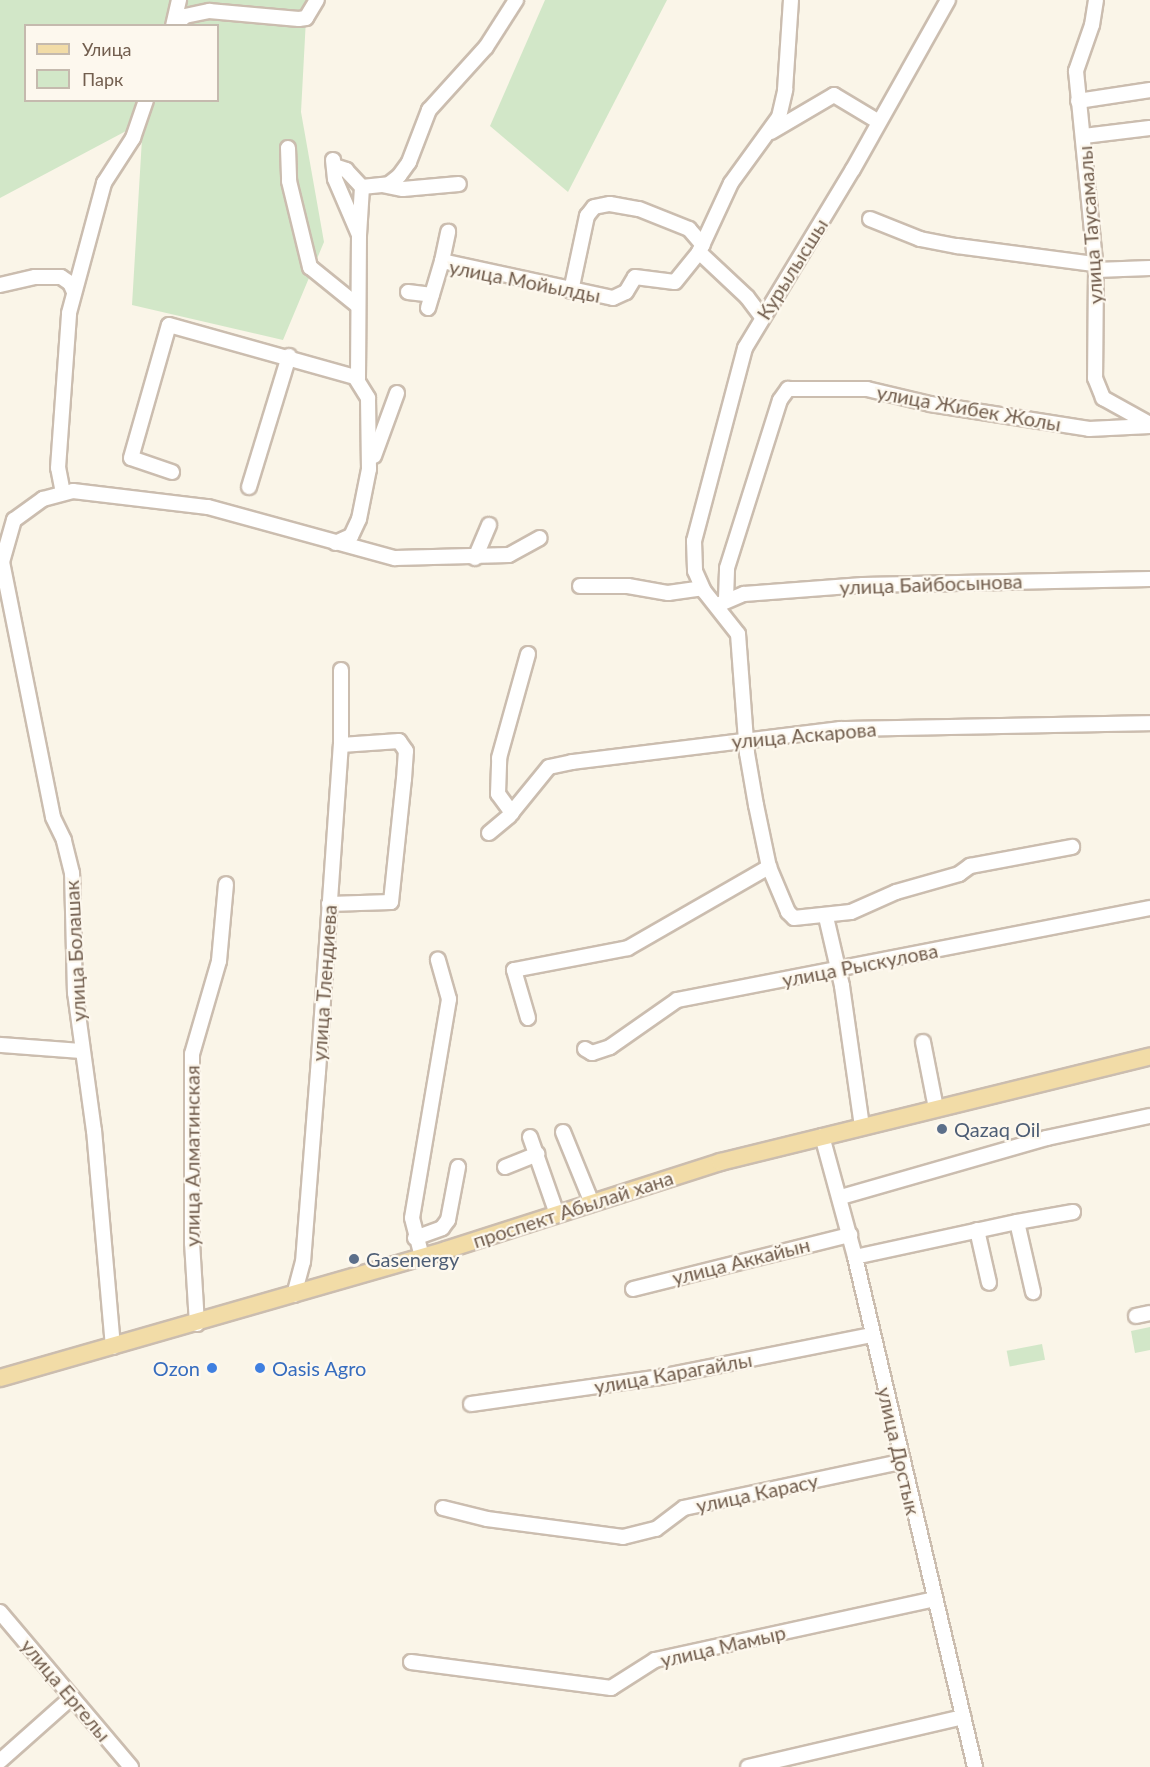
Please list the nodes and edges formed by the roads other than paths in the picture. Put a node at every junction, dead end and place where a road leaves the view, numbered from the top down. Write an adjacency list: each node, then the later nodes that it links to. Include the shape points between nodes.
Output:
1 (179, 0): 7 (street)
2 (317, 0): 8 (street, via 306,18 209,10 185,16)
3 (516, 0): 17 (street, via 486,47 429,110 409,162 399,176)
4 (791, 0): 14 (street, via 785,90 779,117)
5 (948, 0): 12 (street, Курылысшы)
6 (1096, 0): 10 (street, улица Таусамалы, via 1092,25 1076,70)
7 (174, 24)
8 (176, 24)
9 (1150, 90): 10 (street)
10 (1078, 101): 15 (street, улица Таусамалы)
11 (145, 102): 29 (street, via 134,138 104,183)
12 (879, 122): 14 (street, via 834,95); 34 (street, Курылысшы, via 774,304)
13 (1150, 128): 15 (street)
14 (769, 133): 23 (street, via 731,183)
15 (1084, 136): 25 (street, улица Таусамалы)
16 (288, 148): 32 (street, via 290,181 310,267)
17 (382, 184): 18 (street, via 403,189); 19 (street)
18 (459, 184)
19 (362, 187): 22 (street); 22 (street, via 333,163 335,179)
20 (870, 219): 25 (street, via 920,239)
21 (448, 232): 24 (street)
22 (359, 235): 32 (street)
23 (701, 249): 28 (street, улица Мойылды, via 671,283 635,277 626,292 613,298); 28 (street, via 689,229 639,209 610,204 594,207 586,216); 34 (street)
24 (442, 261): 28 (street, улица Мойылды); 31 (street, улица Мойылды)
25 (1095, 267): 26 (street); 38 (street, улица Таусамалы, via 1097,388 1111,403)
26 (1150, 268)
27 (0, 285): 29 (street, via 35,277 61,278 70,283)
28 (571, 291)
29 (74, 292): 42 (street, via 66,338 58,458)
30 (408, 292): 31 (street)
31 (432, 295): 33 (street, улица Мойылды)
32 (357, 305): 36 (street)
33 (428, 308)
34 (762, 317): 49 (street, Курылысшы, via 745,348 694,541 694,561)
35 (289, 356): 36 (street); 40 (street, via 169,325 131,458); 41 (street)
36 (358, 379): 39 (street, via 368,398)
37 (397, 393): 39 (street)
38 (1150, 425): 50 (street, улица Жибек Жолы, via 1089,429 930,404 867,389 788,388 780,400 728,568)
39 (369, 470): 45 (street, via 351,536)
40 (172, 472)
41 (249, 487)
42 (63, 493): 45 (street, via 111,494 208,507); 70 (street, улица Болашак, via 43,499 14,520 2,562 53,817 64,840 72,873 75,993)
43 (489, 525): 46 (street)
44 (540, 538): 46 (street, via 509,555)
45 (335, 543): 46 (street, via 395,558)
46 (476, 558)
47 (1150, 579): 50 (street, улица Байбосынова, via 938,581 781,591)
48 (580, 586): 49 (street, via 628,586 668,593)
49 (702, 588): 50 (street)
50 (721, 606): 54 (street, via 738,634)
51 (528, 654): 56 (street, via 498,768 498,794)
52 (341, 670): 55 (street, улица Тлендиева)
53 (1150, 723): 54 (street, улица Аскарова, via 908,726)
54 (746, 739): 56 (street, улица Аскарова, via 549,767); 59 (street)
55 (341, 745): 61 (street, улица Тлендиева); 61 (street, via 399,741 406,750 404,779 391,902)
56 (512, 813): 57 (street, улица Аскарова)
57 (489, 833)
58 (1072, 847): 63 (street, via 989,860 959,874 896,892 865,908)
59 (769, 867): 63 (street, via 794,918); 66 (street, via 628,948 514,970)
60 (226, 884): 95 (street, улица Алматинская, via 219,961 192,1054)
61 (329, 904): 92 (street, улица Тлендиева, via 303,1262)
62 (1150, 908): 65 (street, улица Рыскулова, via 1030,929)
63 (825, 917): 65 (street)
64 (438, 960): 86 (street, via 449,999 412,1218)
65 (838, 971): 69 (street, улица Рыскулова, via 677,1000 610,1047 592,1053); 74 (street)
66 (528, 1018)
67 (923, 1042): 72 (street)
68 (0, 1045): 70 (street)
69 (585, 1049)
70 (81, 1052): 97 (street, улица Болашак, via 94,1131)
71 (1150, 1056): 72 (main road, проспект Абылай хана)
72 (936, 1108): 74 (main road, проспект Абылай хана)
73 (1150, 1116): 79 (street, via 1047,1138)
74 (862, 1126): 76 (main road, проспект Абылай хана)
75 (563, 1132): 80 (street)
76 (822, 1136): 79 (street, улица Достык); 80 (main road, проспект Абылай хана, via 720,1162)
77 (458, 1167): 86 (street, via 448,1220 442,1228)
78 (505, 1167): 82 (street, via 536,1143)
79 (841, 1197): 85 (street, улица Достык)
80 (592, 1203): 82 (main road, проспект Абылай хана)
81 (1073, 1212): 83 (street)
82 (557, 1214): 87 (main road, проспект Абылай хана)
83 (1017, 1222): 84 (street); 91 (street)
84 (977, 1230): 88 (street); 89 (street)
85 (850, 1235): 88 (street, улица Достык); 90 (street, улица Аккайын)
86 (415, 1238): 87 (street)
87 (422, 1257): 92 (main road, проспект Абылай хана)
88 (855, 1257): 96 (street, улица Достык)
89 (989, 1283)
90 (633, 1289)
91 (1033, 1292)
92 (294, 1295): 95 (main road, проспект Абылай хана)
93 (1150, 1313): 94 (street)
94 (1136, 1316)
95 (196, 1324): 97 (main road, проспект Абылай хана)
96 (873, 1335): 99 (street, улица Карагайлы, via 660,1377); 100 (street, улица Достык)
97 (113, 1347): 98 (main road, проспект Абылай хана)
98 (0, 1378)
99 (471, 1404)
100 (901, 1462): 101 (street, улица Карасу, via 684,1508 656,1529 623,1537 488,1519); 102 (street, улица Достык)
101 (443, 1508)
102 (934, 1599): 104 (street, улица Мамыр, via 655,1660 611,1688); 106 (street, улица Достык)
103 (0, 1612): 105 (street, улица Ергелы)
104 (411, 1662)
105 (72, 1697): 107 (street); 108 (street, улица Ергелы)
106 (963, 1717): 109 (street); 110 (street, улица Достык)
107 (0, 1761)
108 (131, 1767)
109 (748, 1767)
110 (975, 1767)

